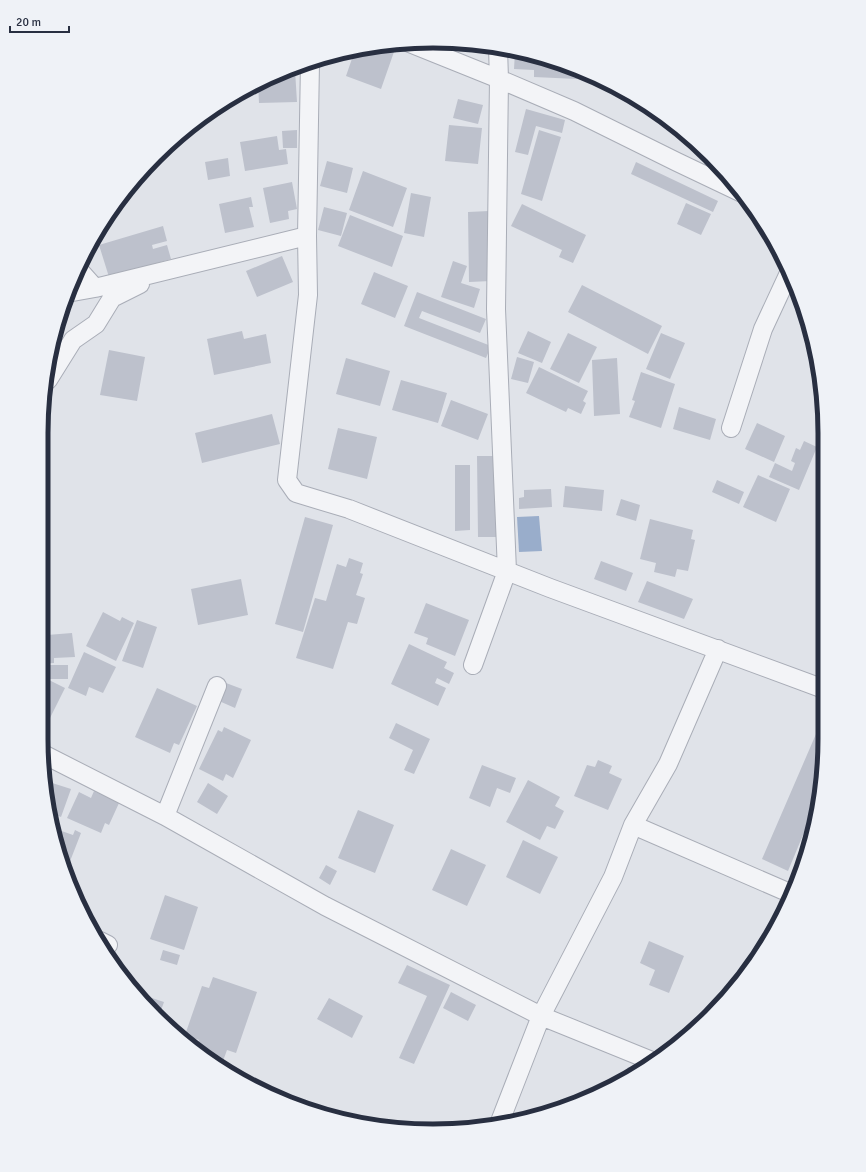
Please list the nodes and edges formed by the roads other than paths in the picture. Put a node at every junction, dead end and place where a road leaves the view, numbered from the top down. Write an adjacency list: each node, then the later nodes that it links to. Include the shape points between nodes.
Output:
1 (422, 48): 4 (street)
2 (498, 53): 4 (street)
3 (310, 68): 6 (street)
4 (499, 79): 5 (street, via 574,111); 14 (street, via 496,309)
5 (728, 186)
6 (307, 236): 7 (street); 14 (street, via 308,295 287,480 296,493 349,509)
7 (167, 270): 10 (street); 12 (street, via 112,298 96,324 73,340)
8 (83, 274): 10 (street)
9 (786, 281): 13 (street, via 763,329)
10 (95, 288): 11 (street)
11 (75, 292)
12 (53, 373)
13 (731, 428)
14 (508, 571): 15 (street); 16 (street)
15 (718, 649): 18 (street); 21 (street, via 668,764)
16 (473, 665)
17 (217, 686): 20 (street)
18 (818, 687)
19 (49, 757): 20 (street)
20 (165, 816): 23 (street, via 325,906)
21 (634, 825): 22 (street); 23 (street, via 613,877)
22 (786, 892)
23 (541, 1016): 24 (street); 25 (street)
24 (647, 1059)
25 (504, 1118)

